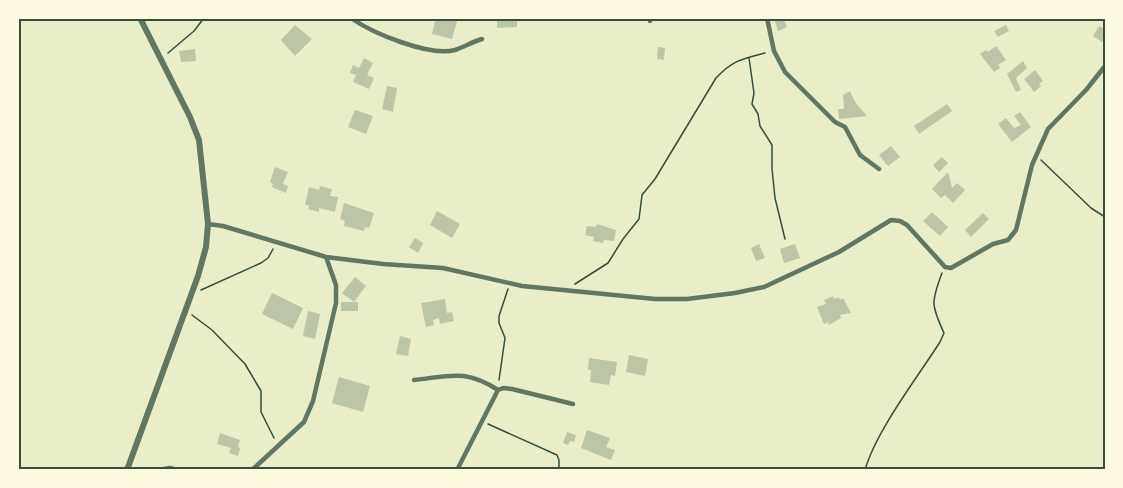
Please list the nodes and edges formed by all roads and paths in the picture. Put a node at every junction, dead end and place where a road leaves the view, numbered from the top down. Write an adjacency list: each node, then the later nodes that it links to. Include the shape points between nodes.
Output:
1 (140, 18): 8 (street)
2 (204, 18): 8 (path)
3 (351, 18): 5 (street, via 375,33 446,51)
4 (767, 18): 6 (street)
5 (482, 39)
6 (774, 51): 7 (path); 11 (street, via 785,72 835,122 845,127 860,155)
7 (748, 57): 14 (path, via 754,89 752,104 772,145 776,198); 19 (path, via 728,65 716,78 642,195 639,219 608,263)
8 (160, 60): 13 (street, via 198,140)
9 (1105, 66): 10 (street, via 1048,129)
10 (1037, 155): 12 (path, via 1090,208); 17 (street, via 1016,230 1008,240 993,244 964,263)
11 (879, 169)
12 (1105, 217)
13 (208, 224): 15 (street); 20 (street, via 206,247)
14 (785, 239)
15 (276, 242): 16 (street); 20 (path, via 261,263)
16 (326, 257): 18 (street, via 443,268); 26 (street, via 336,285 336,303 313,401 304,422)
17 (945, 267): 19 (street, via 907,225 891,220 839,252 764,287 687,299); 33 (path, via 933,302 944,333 888,424)
18 (511, 283): 19 (street); 23 (path, via 498,323 505,338)
19 (564, 290)
20 (192, 294): 21 (street)
21 (186, 311): 26 (path, via 212,330 245,364 261,391 261,412); 27 (street)
22 (414, 380): 23 (street, via 466,375)
23 (498, 390): 24 (street, via 512,389); 25 (street)
24 (573, 404)
25 (482, 421): 31 (street); 32 (path, via 557,455)
26 (278, 447): 30 (street)
27 (127, 470)
28 (158, 470): 29 (street)
29 (177, 470)
30 (252, 470)
31 (457, 470)
32 (558, 470)
33 (865, 470)

